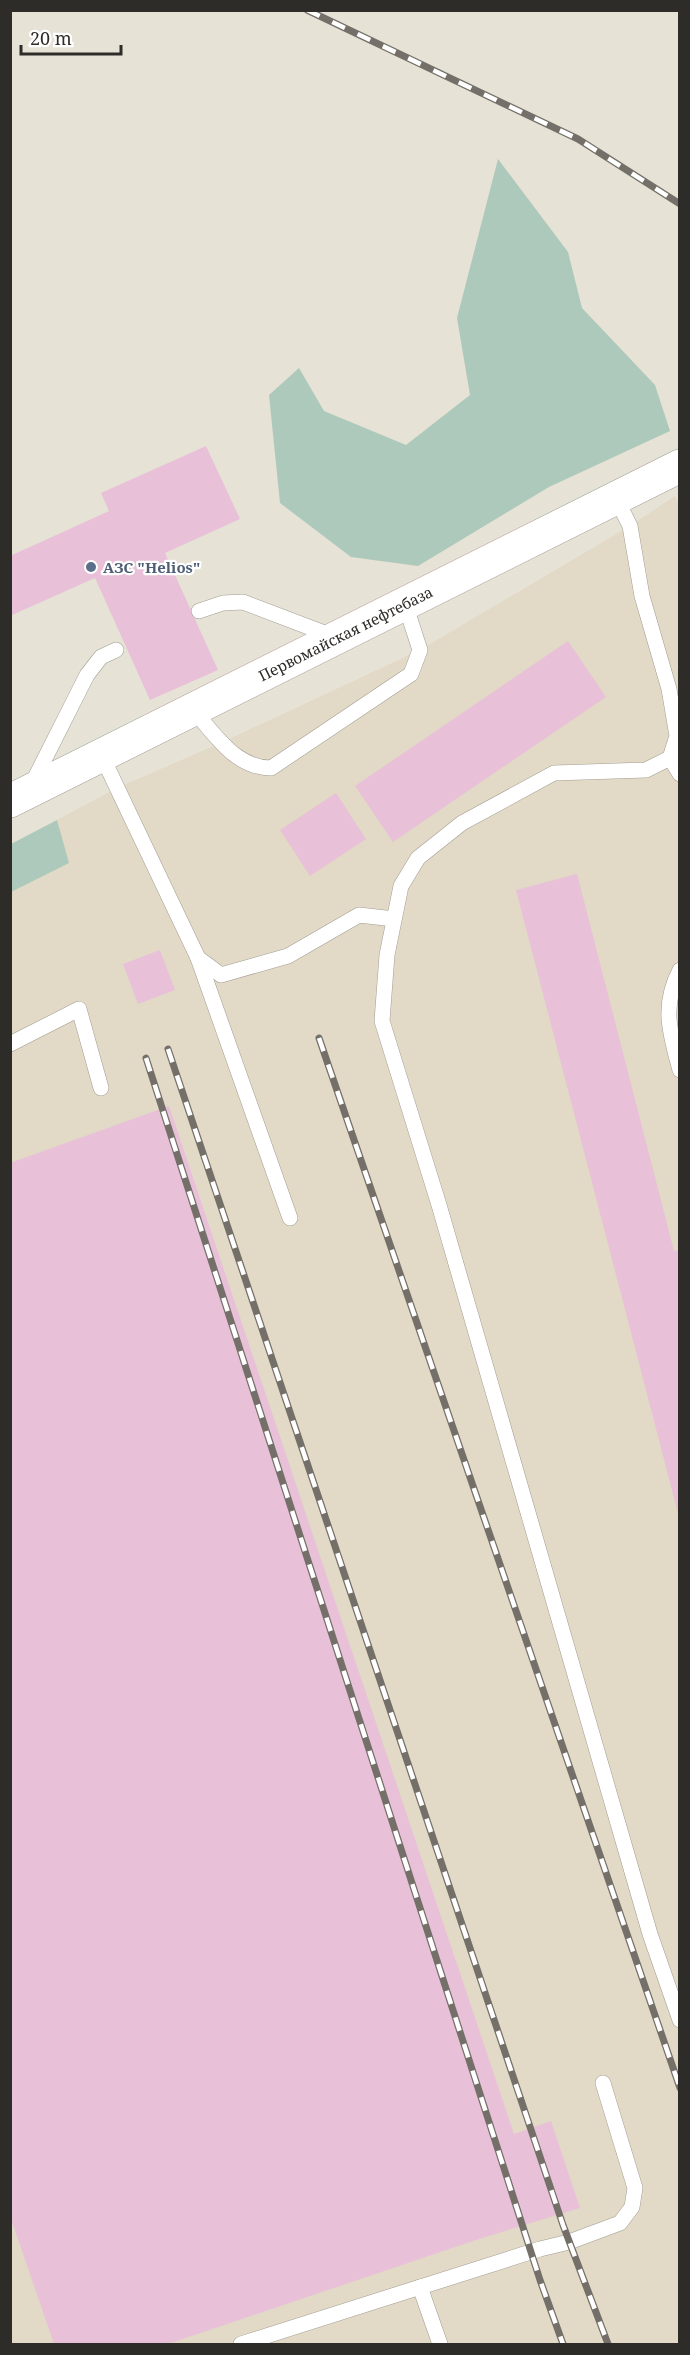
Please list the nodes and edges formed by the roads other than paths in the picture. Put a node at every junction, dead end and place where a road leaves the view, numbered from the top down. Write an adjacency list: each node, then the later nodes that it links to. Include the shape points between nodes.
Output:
1 (680, 466): 2 (main road, Первомайская нефтебаза)
2 (616, 498): 3 (main road, Первомайская нефтебаза); 9 (lane, via 630,526 642,596 669,689 677,736)
3 (405, 604): 5 (main road, Первомайская нефтебаза); 7 (lane, via 420,650 411,674 271,768 254,768 236,758)
4 (199, 611): 5 (lane, via 243,602)
5 (335, 637): 7 (main road, Первомайская нефтебаза)
6 (116, 650): 11 (lane, via 101,657 87,675)
7 (193, 710): 8 (main road, Первомайская нефтебаза)
8 (100, 754): 11 (main road, Первомайская нефтебаза); 13 (lane)
9 (670, 758): 10 (lane); 12 (lane, via 646,770 554,773 462,823 418,858 401,886)
10 (680, 774)
11 (19, 796)
12 (394, 919): 13 (lane, via 359,915 288,956 221,975); 19 (lane, via 382,1021 650,1934)
13 (198, 958): 18 (lane)
14 (680, 970): 16 (lane, via 672,985 667,1023)
15 (10, 1044): 17 (lane, via 79,1009)
16 (680, 1070)
17 (101, 1088)
18 (290, 1218)
19 (680, 2020)
20 (603, 2083): 21 (lane, via 635,2188 632,2207 620,2223)
21 (420, 2287): 22 (lane); 23 (lane)
22 (241, 2344)
23 (440, 2344)

